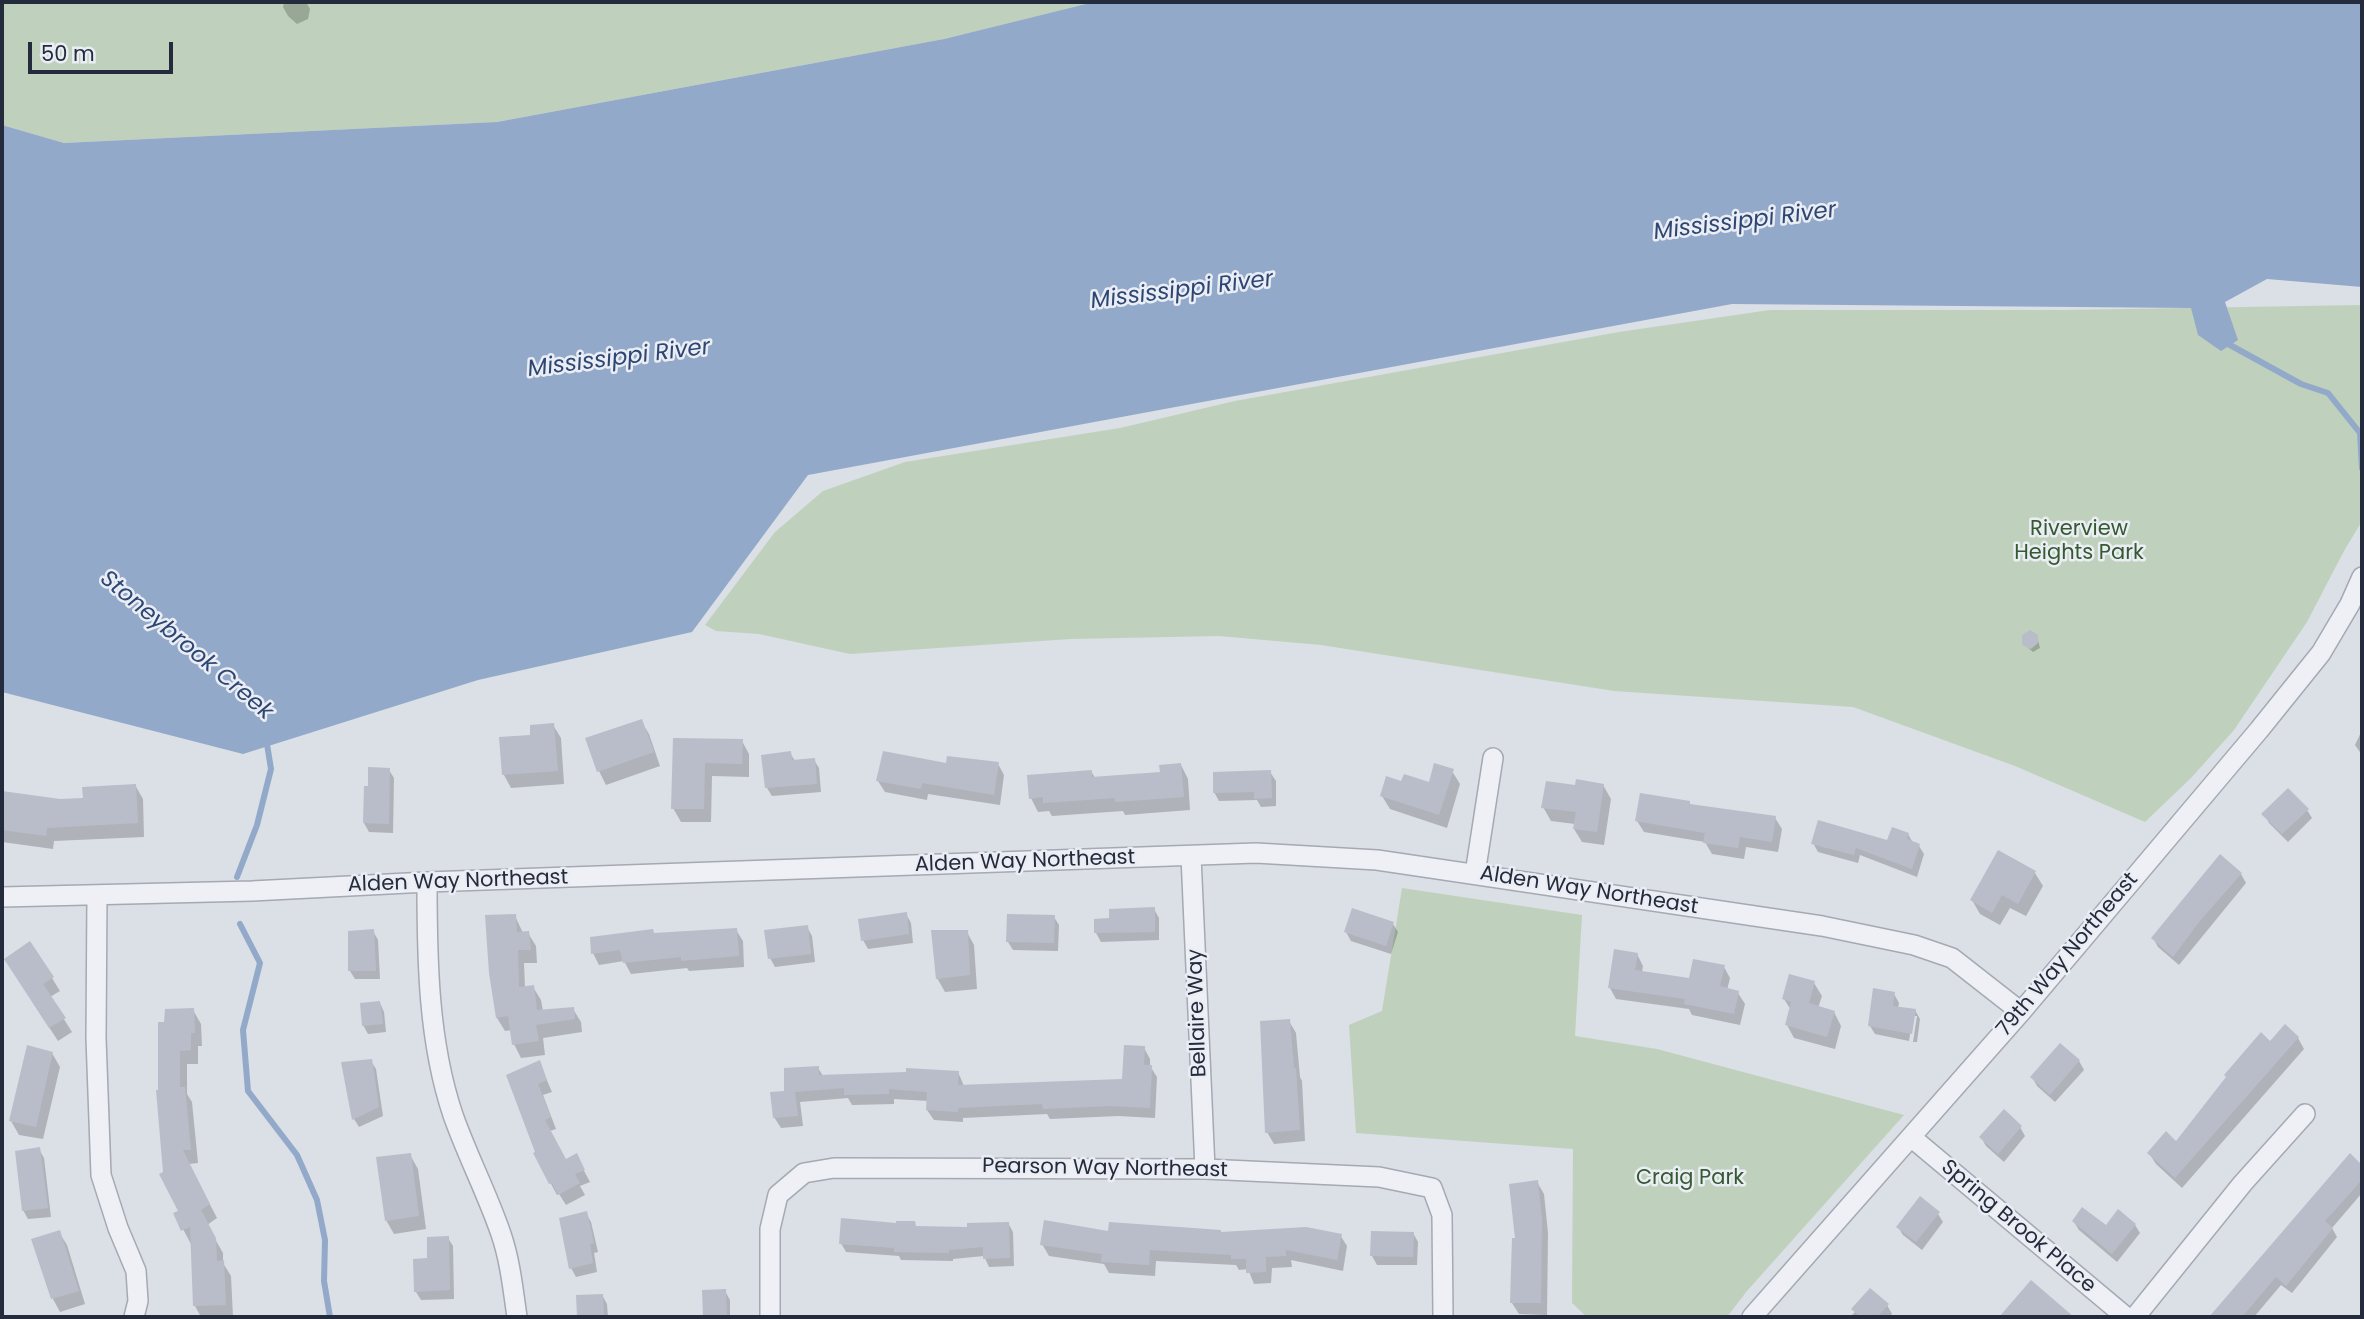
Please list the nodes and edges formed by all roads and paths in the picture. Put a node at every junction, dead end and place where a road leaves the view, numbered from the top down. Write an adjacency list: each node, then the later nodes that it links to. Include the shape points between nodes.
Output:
1 (2362, 576): 8 (street, 79th Way Northeast, via 2321,653)
2 (1493, 758): 4 (street)
3 (1191, 856): 4 (street, Alden Way Northeast, via 1322,856); 5 (street, Alden Way Northeast); 11 (street, Bellaire Way)
4 (1475, 874): 8 (street, Alden Way Northeast, via 1822,926 1914,945 1952,958)
5 (427, 882): 6 (street, Alden Way Northeast); 13 (street, via 436,1046 453,1114 502,1236)
6 (97, 894): 7 (street, Alden Way Northeast); 12 (street, via 101,1175 136,1271)
7 (2, 897)
8 (2021, 1012): 10 (street, 79th Way Northeast)
9 (2305, 1114): 18 (street)
10 (1911, 1137): 16 (street, 79th Way Northeast); 17 (street, Spring Brook Place)
11 (1205, 1169): 14 (street, Pearson Way Northeast, via 834,1168 804,1173 778,1195 770,1229); 15 (street, Pearson Way Northeast, via 1379,1177 1432,1188 1442,1214)
12 (134, 1317)
13 (517, 1317)
14 (770, 1317)
15 (1443, 1317)
16 (1752, 1317)
17 (2126, 1317)
18 (2135, 1317)

